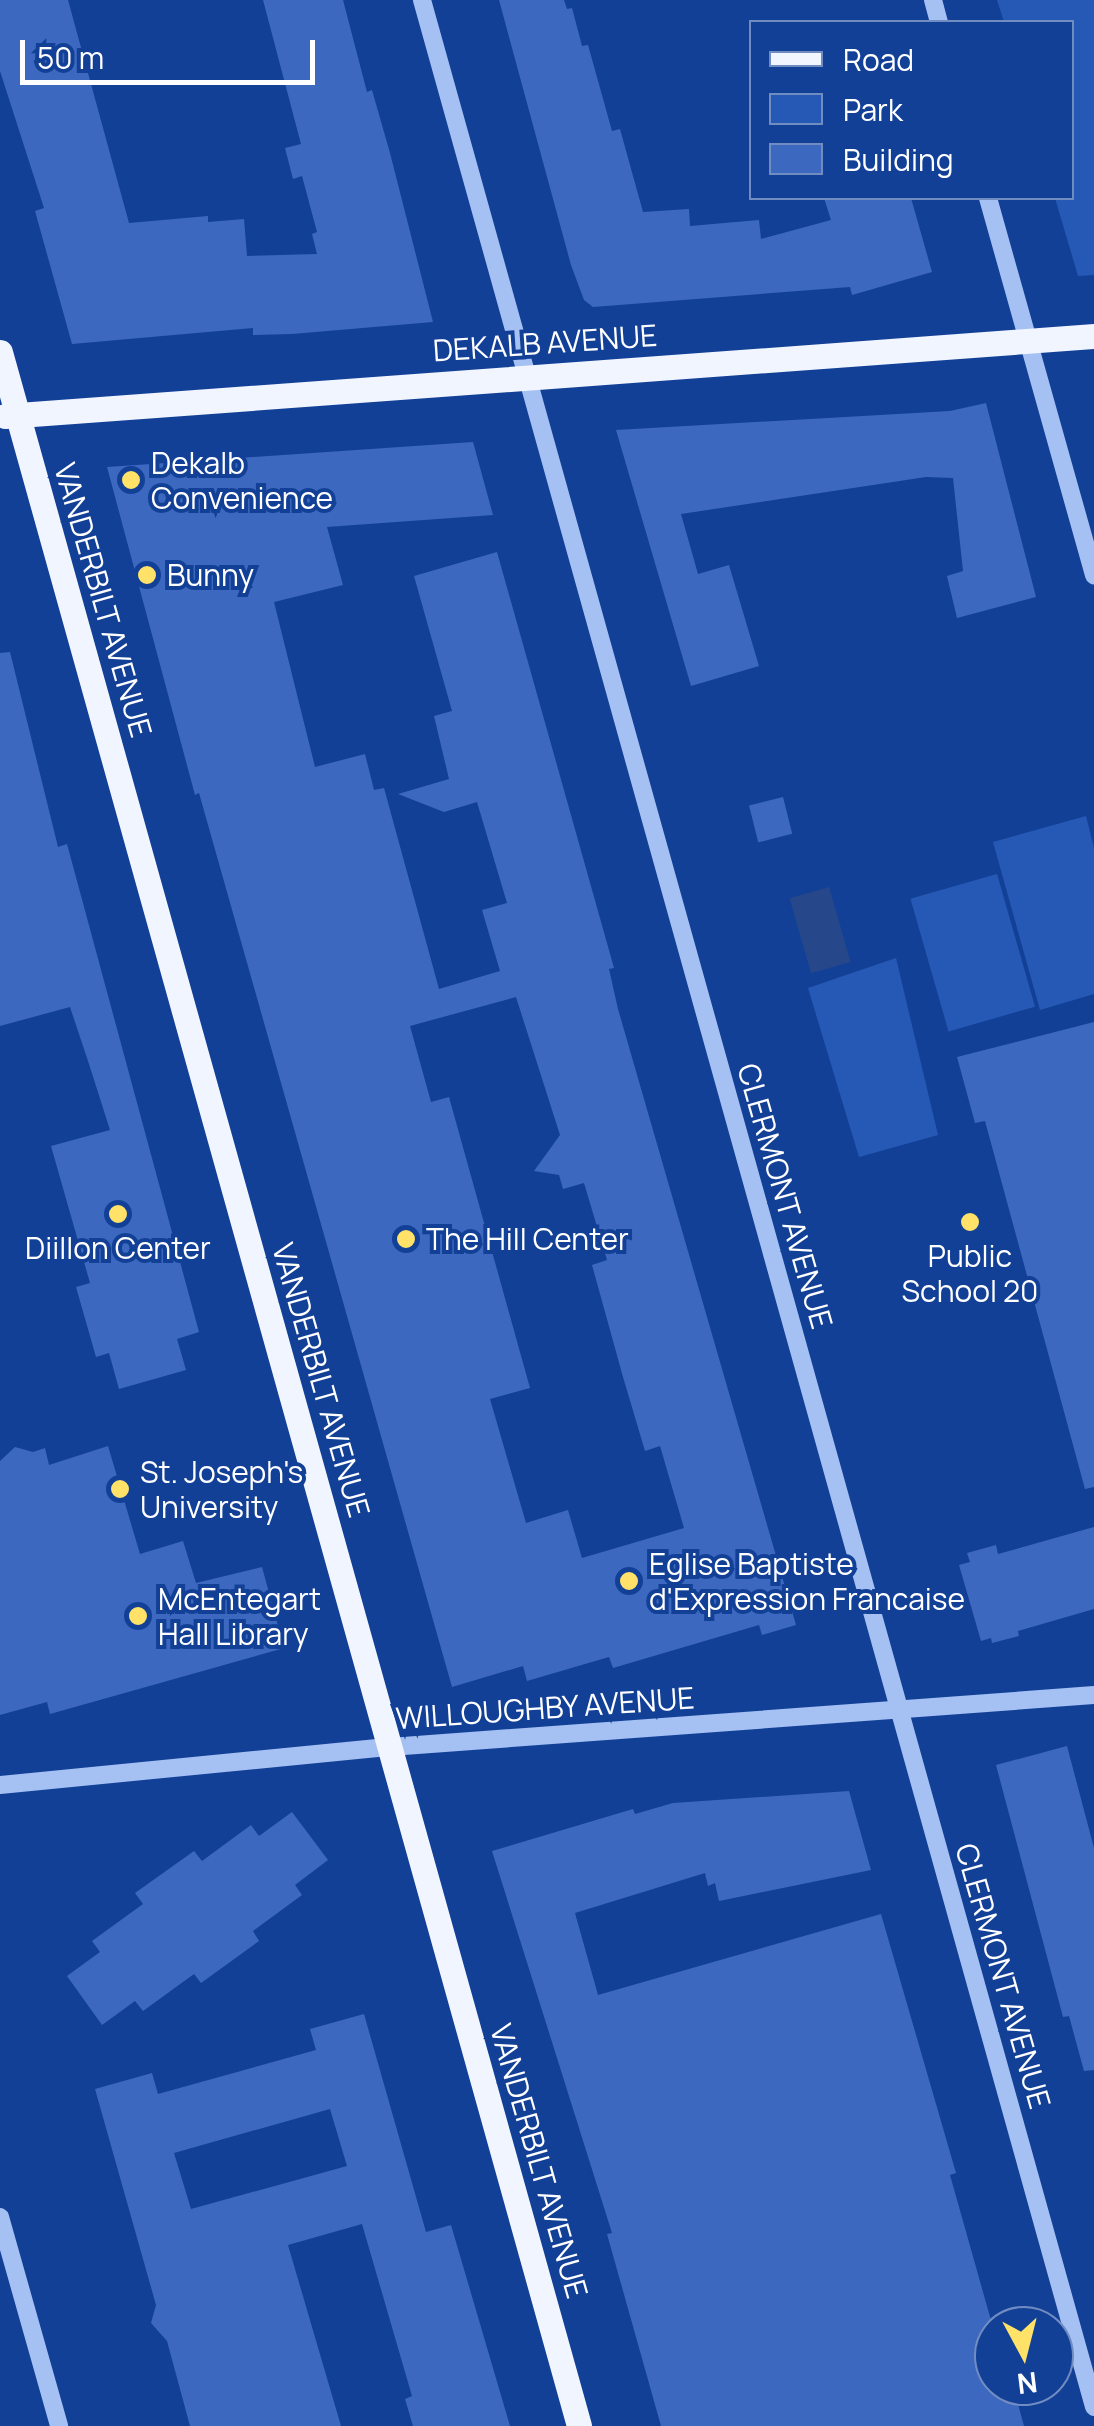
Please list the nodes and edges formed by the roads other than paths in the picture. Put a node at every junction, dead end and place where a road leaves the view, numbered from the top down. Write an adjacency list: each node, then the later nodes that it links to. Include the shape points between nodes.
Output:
1 (422, 0): 6 (street, CLERMONT AVENUE)
2 (989, 200): 4 (street)
3 (1094, 336): 4 (main road, DEKALB AVENUE)
4 (1029, 340): 6 (main road, DEKALB AVENUE); 8 (street)
5 (0, 352): 7 (main road, VANDERBILT AVENUE)
6 (527, 377): 7 (main road, DEKALB AVENUE); 10 (street, CLERMONT AVENUE)
7 (9, 415): 11 (main road, VANDERBILT AVENUE)
8 (1094, 575)
9 (1094, 1695): 10 (street, WILLOUGHBY AVENUE)
10 (900, 1709): 11 (street, WILLOUGHBY AVENUE); 14 (street, CLERMONT AVENUE)
11 (390, 1747): 12 (street, WILLOUGHBY AVENUE); 16 (main road, VANDERBILT AVENUE)
12 (0, 1785)
13 (0, 2217): 15 (street)
14 (1094, 2406)
15 (59, 2426)
16 (579, 2426)

